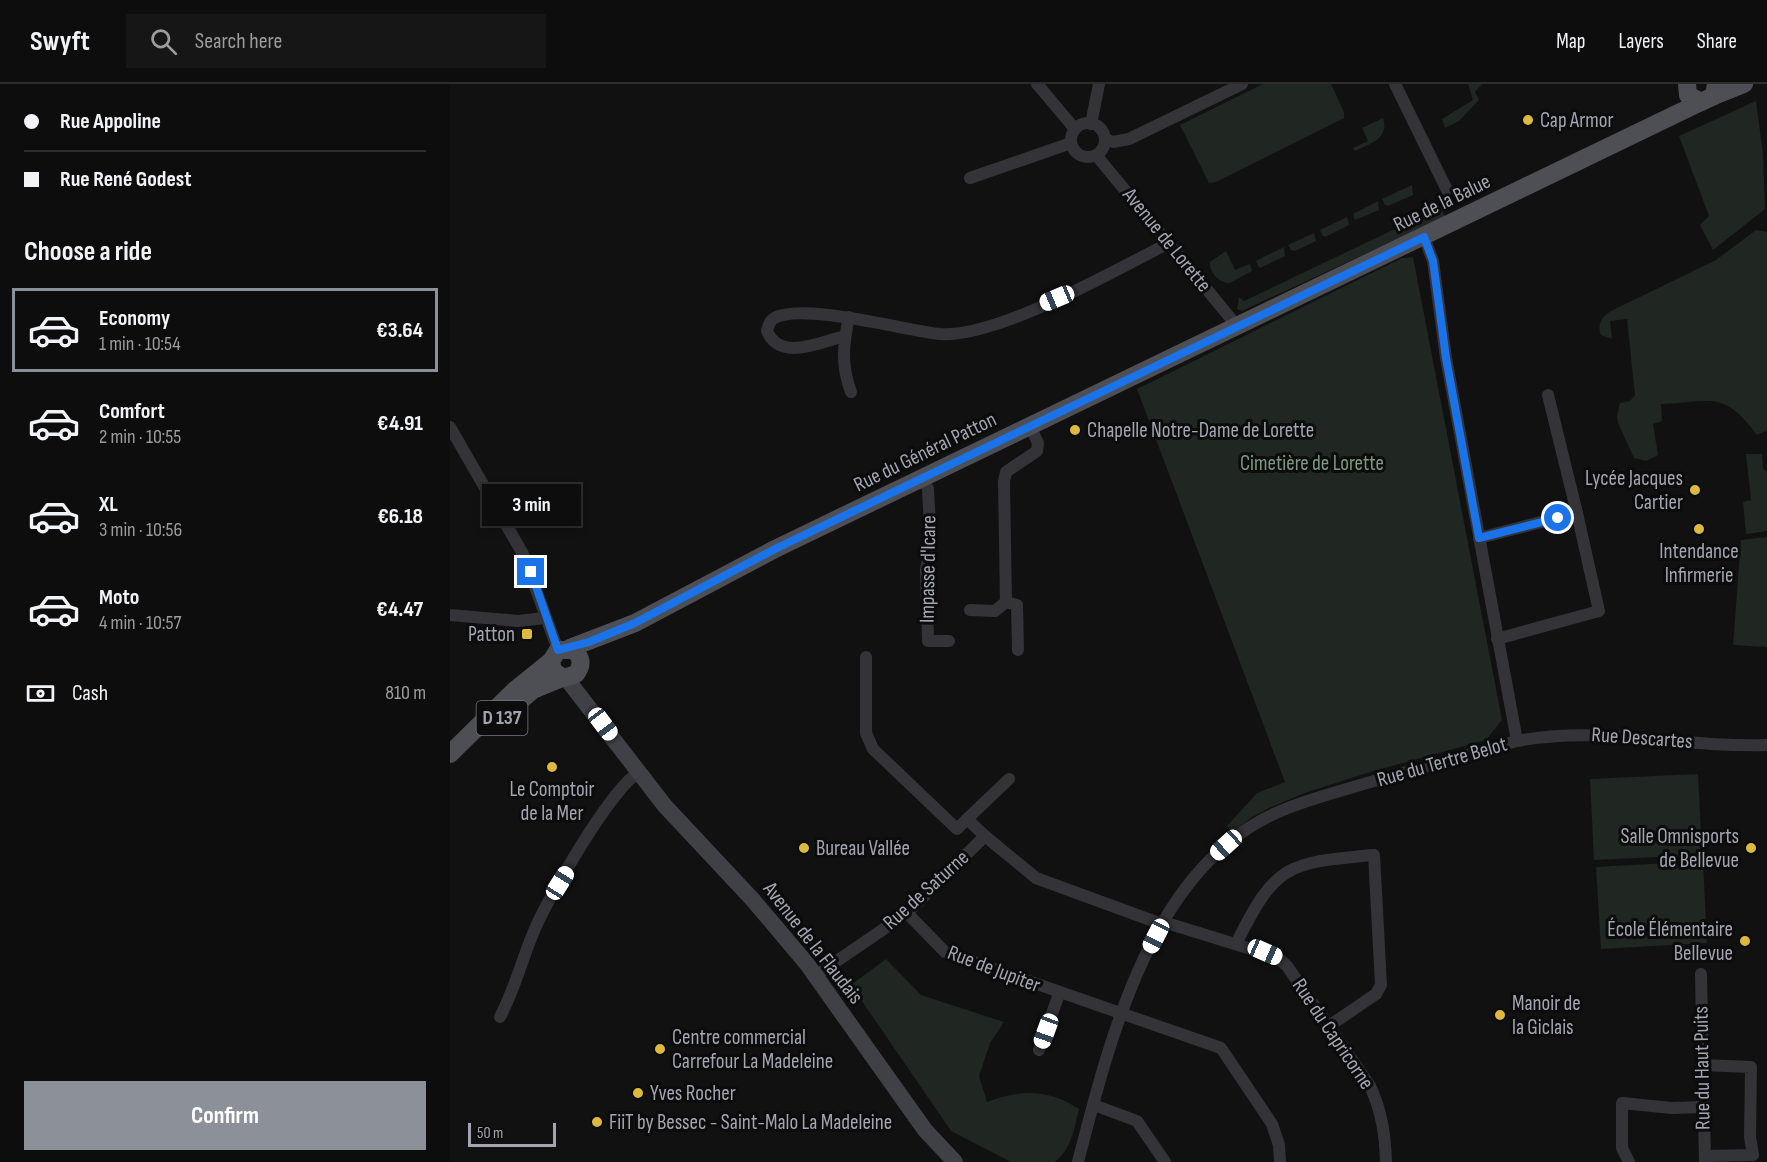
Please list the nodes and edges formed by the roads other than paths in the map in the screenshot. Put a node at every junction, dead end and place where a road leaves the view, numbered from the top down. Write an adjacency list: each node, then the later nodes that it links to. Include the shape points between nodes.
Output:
1 (1037, 84): 10 (street)
2 (1099, 84): 9 (street)
3 (1242, 84): 11 (street, via 1129,139)
4 (1395, 84): 15 (street)
5 (1744, 84): 7 (main road, Rue de la Balue / D 137)
6 (1687, 86): 7 (main road, via 1692,99); 8 (main road, Rue de la Balue / D 137)
7 (1710, 94): 8 (main road, Rue de la Balue / D 137)
8 (1665, 119): 16 (main road, Rue de la Balue / D 137)
9 (1091, 123): 10 (street); 11 (street, via 1101,129)
10 (1075, 129): 12 (street)
11 (1105, 139): 13 (street)
12 (1071, 143): 13 (street, via 1081,156); 14 (street)
13 (1096, 155): 17 (street, Avenue de Lorette)
14 (970, 178)
15 (1448, 192)
16 (1424, 237): 19 (main road, Rue de la Balue / D 137); 27 (street, Rue du Tertre Belot, via 1433,261 1446,358)
17 (1169, 243): 18 (street, via 1057,298 976,331 940,334); 19 (street, Avenue de Lorette)
18 (849, 317): 20 (street); 20 (street, via 776,317 767,331 779,346 794,349)
19 (1237, 326): 23 (main road, Rue du Général Patton / D 137)
20 (845, 336): 21 (street, via 842,357)
21 (851, 393)
22 (1548, 395): 26 (street)
23 (1030, 426): 25 (main road, Rue du Général Patton / D 137); 28 (street, via 1038,443 1037,452 1006,472 1004,481)
24 (451, 433): 31 (street, via 524,554)
25 (923, 478): 32 (main road, Rue du Général Patton / D 137, via 775,549); 34 (street, Impasse d'Icare, via 928,489 931,547 926,569 927,641)
26 (1577, 513): 27 (street); 33 (street, via 1599,611)
27 (1479, 538): 33 (street, Rue du Tertre Belot)
28 (1006, 602): 29 (street, via 995,611); 35 (street, via 1017,605)
29 (970, 610)
30 (450, 615): 31 (street, via 518,621)
31 (545, 618): 36 (street)
32 (635, 623): 36 (main road, Rue du Général Patton / D 137); 38 (main road, Rue du Général Patton / D 137)
33 (1497, 639): 39 (street, Rue du Tertre Belot)
34 (949, 641)
35 (1018, 650)
36 (560, 653): 38 (main road, via 578,653); 38 (main road, via 553,671); 41 (main road, Rue du Général Patton / D 137, via 515,690)
37 (866, 657): 45 (street, Rue de Saturne, via 866,733 873,749 957,829)
38 (572, 672): 42 (main road, Rue du Général Patton / D 137, via 533,690); 43 (street, Avenue de la Flaudais, via 579,691)
39 (1517, 741): 40 (street, Rue Descartes, via 1583,734); 48 (street, Rue du Tertre Belot, via 1272,814 1200,868)
40 (1767, 745)
41 (450, 754)
42 (450, 768)
43 (638, 773): 51 (street, Avenue de la Flaudais, via 753,900); 54 (street, via 621,787 550,897)
44 (1009, 779): 45 (street, Rue de Saturne)
45 (967, 819): 46 (street, Rue de Saturne)
46 (985, 836): 47 (street, Rue de Saturne); 48 (street, Rue du Capricorne, via 1036,878)
47 (907, 913): 51 (street, Rue de Saturne); 52 (street, Rue de Jupiter, via 945,952)
48 (1163, 923): 49 (street, Rue du Capricorne); 53 (street, Rue du Tertre Belot)
49 (1236, 944): 55 (street, Rue du Capricorne, via 1277,957); 55 (street, via 1258,899 1293,868 1314,861 1374,855 1380,985 1376,994)
50 (1701, 974): 57 (street, Rue du Haut Puits)
51 (815, 976): 61 (street, Avenue de la Flaudais, via 925,1130)
52 (1059, 993): 53 (street, Rue de Jupiter); 56 (street, Rue de Jupiter)
53 (1121, 1014): 58 (street, Rue du Tertre Belot); 64 (street, Rue de Jupiter, via 1221,1048 1272,1124)
54 (500, 1017)
55 (1329, 1026): 65 (street, Rue du Capricorne, via 1380,1107)
56 (1039, 1050)
57 (1702, 1065): 59 (street, Rue du Haut Puits); 60 (street, via 1751,1067 1753,1155)
58 (1094, 1105): 62 (street, Rue du Tertre Belot); 63 (street, via 1137,1120)
59 (1702, 1107): 60 (street, Rue du Haut Puits); 66 (street, via 1622,1103 1622,1148)
60 (1705, 1159)
61 (955, 1162)
62 (1078, 1162)
63 (1165, 1162)
64 (1280, 1162)
65 (1386, 1162)
66 (1629, 1162)

